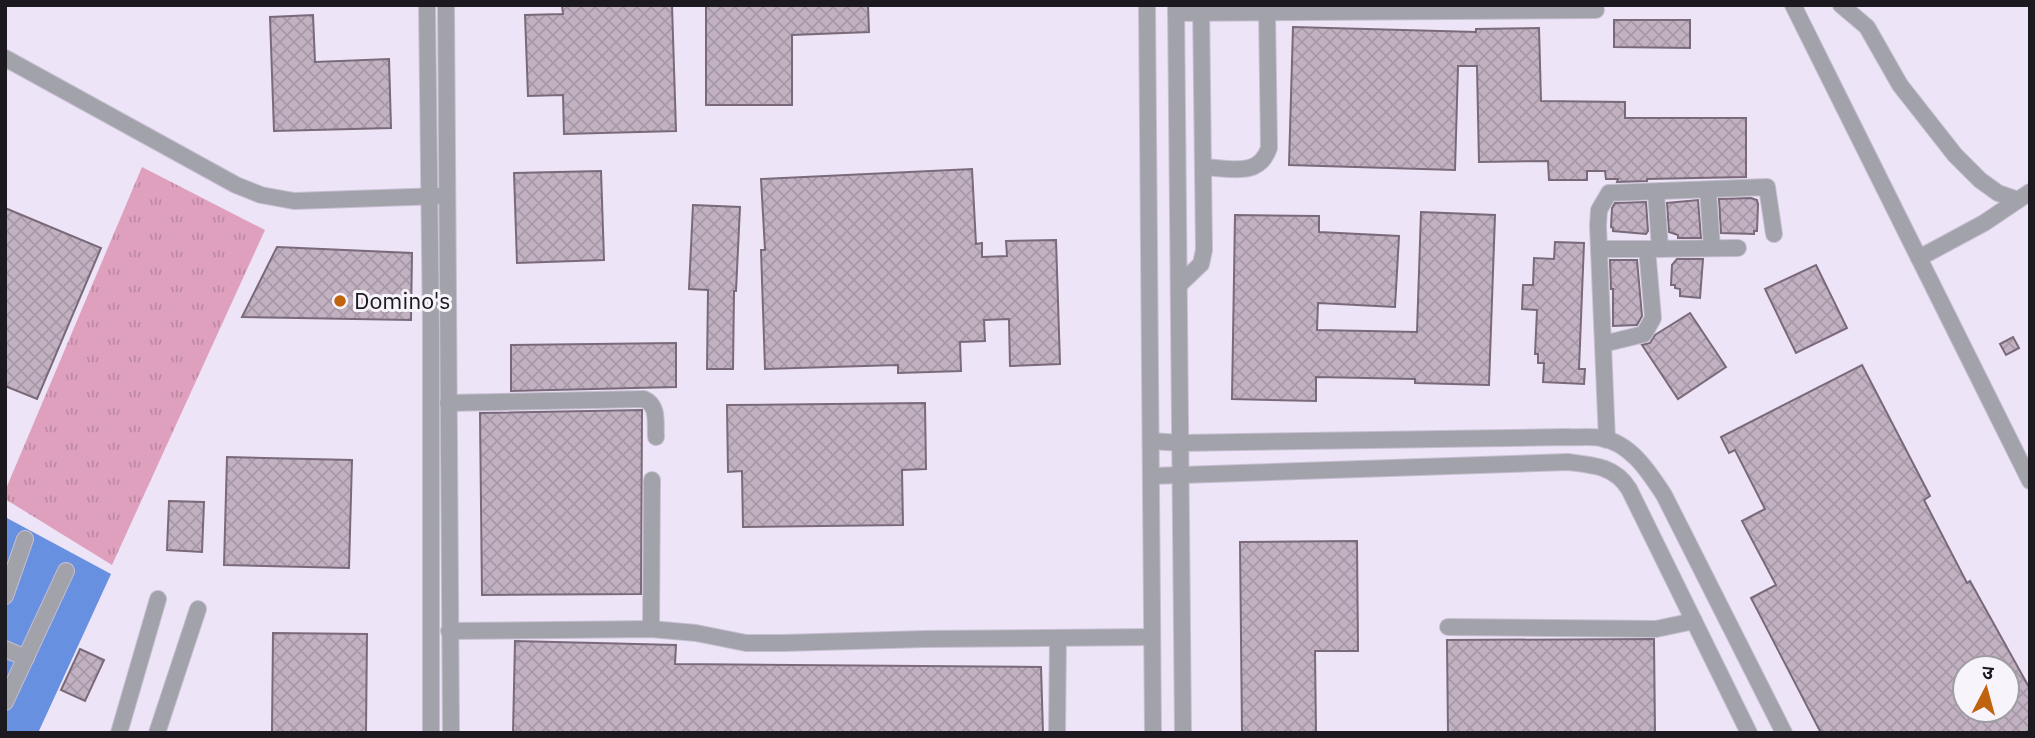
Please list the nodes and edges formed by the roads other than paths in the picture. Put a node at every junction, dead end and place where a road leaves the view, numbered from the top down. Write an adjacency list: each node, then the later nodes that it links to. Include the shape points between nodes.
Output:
1 (427, 5): 14 (street)
2 (446, 5): 15 (street)
3 (1147, 5): 27 (street)
4 (1793, 5): 22 (street)
5 (1841, 5): 16 (street, via 1867,27 1900,85 1955,155 1998,193)
6 (1176, 9): 7 (street); 23 (street)
7 (1201, 9): 9 (street); 11 (street)
8 (1596, 10): 9 (street)
9 (1267, 12): 11 (street, via 1269,148 1265,160 1243,169)
10 (5, 58): 14 (street, via 236,186 261,195 294,201)
11 (1203, 167): 23 (street, via 1204,250 1201,264)
12 (1709, 190): 13 (street); 17 (street, via 1767,187); 18 (street)
13 (1656, 192): 20 (street, via 1609,193 1599,210); 21 (street)
14 (430, 196): 15 (street); 51 (street)
15 (447, 196): 25 (street)
16 (2024, 196): 22 (street)
17 (1774, 234)
18 (1712, 248): 19 (street); 21 (street)
19 (1738, 248)
20 (1599, 249): 21 (street); 24 (street)
21 (1654, 249): 24 (street, via 1653,318 1644,334)
22 (1919, 258): 34 (street)
23 (1179, 285): 29 (street)
24 (1602, 344): 28 (street)
25 (448, 403): 26 (street, via 643,399 655,408); 43 (street)
26 (656, 437)
27 (1151, 441): 29 (street); 32 (street)
28 (1612, 442): 29 (street, via 1567,437); 30 (street); 57 (street, via 1647,469 1664,495)
29 (1181, 443): 31 (street)
30 (1610, 470): 31 (street, via 1568,462); 40 (street, via 1623,478)
31 (1180, 475): 32 (street); 55 (street)
32 (1151, 476): 45 (street)
33 (652, 480): 42 (street)
34 (2030, 481)
35 (25, 539): 37 (street)
36 (66, 571): 47 (street)
37 (5, 596)
38 (158, 599): 49 (street)
39 (198, 609): 50 (street)
40 (1693, 621): 41 (street, via 1656,629); 56 (street)
41 (1448, 627)
42 (651, 629): 43 (street); 44 (street, via 746,643)
43 (449, 631): 52 (street)
44 (1058, 638): 45 (street); 53 (street)
45 (1152, 638): 54 (street)
46 (5, 649): 47 (street)
47 (26, 658): 48 (street)
48 (5, 702)
49 (119, 733)
50 (157, 733)
51 (431, 733)
52 (451, 733)
53 (1057, 733)
54 (1153, 733)
55 (1183, 733)
56 (1749, 733)
57 (1784, 733)

